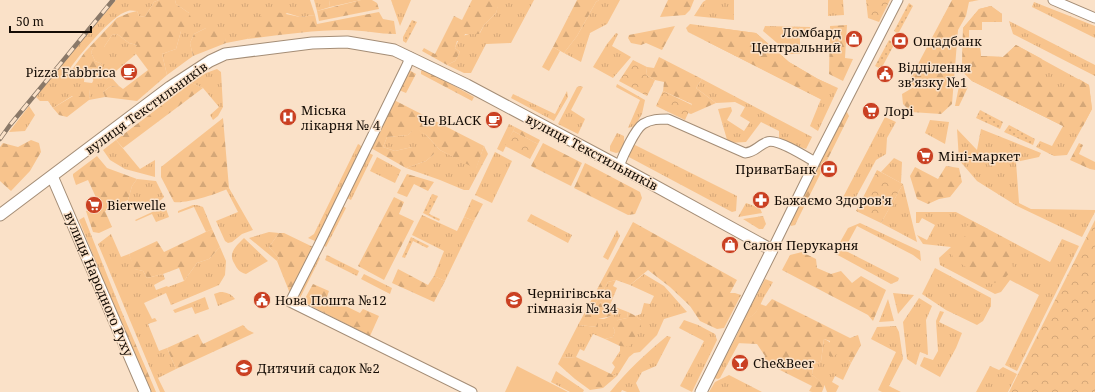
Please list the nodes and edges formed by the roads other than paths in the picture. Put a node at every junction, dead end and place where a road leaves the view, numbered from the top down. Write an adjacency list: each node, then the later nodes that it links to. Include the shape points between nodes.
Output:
1 (898, 0): 5 (street)
2 (1053, 0): 3 (street)
3 (1095, 18)
4 (410, 57): 6 (street, вулиця Текстильників); 7 (street, вулиця Текстильників, via 394,50 347,42 312,42 225,54 170,87); 11 (street, via 290,302)
5 (815, 162): 6 (street, via 777,142 768,141 753,152 745,153 668,119 656,119 642,125); 9 (street)
6 (619, 166): 9 (street, вулиця Текстильників)
7 (52, 176): 8 (street, вулиця Текстильників); 10 (street, вулиця Народного Руху)
8 (0, 215)
9 (772, 250): 12 (street)
10 (145, 392)
11 (472, 392)
12 (701, 392)

